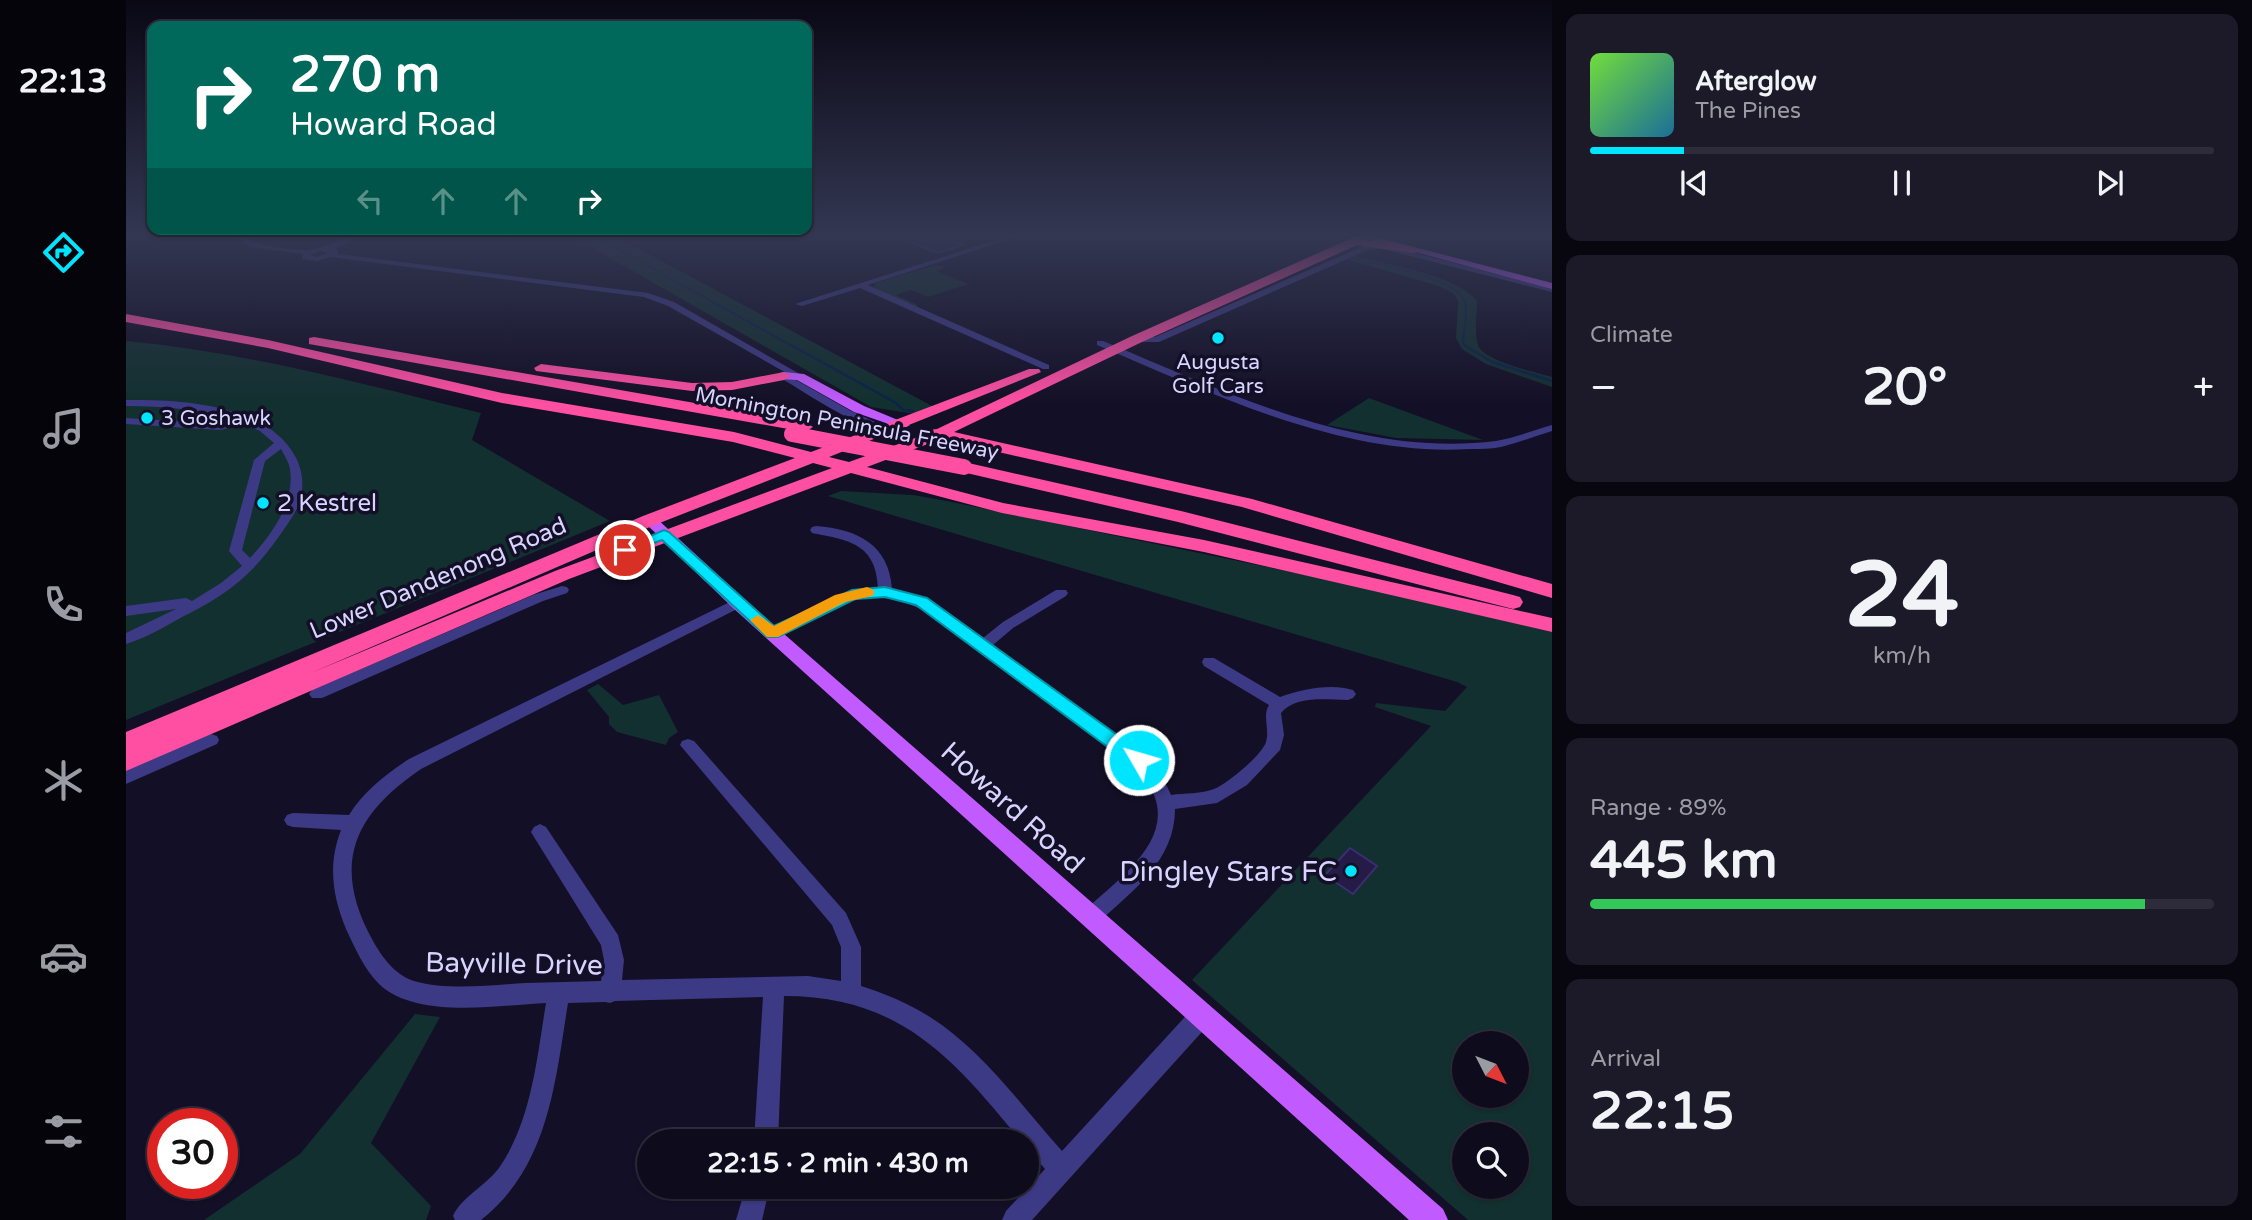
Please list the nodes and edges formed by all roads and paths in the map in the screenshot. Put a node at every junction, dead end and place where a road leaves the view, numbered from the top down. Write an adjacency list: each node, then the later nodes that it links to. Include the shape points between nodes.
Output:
1 (615, 291): 11 (street, via 671,304)
2 (842, 291): 6 (street)
3 (873, 291): 14 (street)
4 (1221, 291): 10 (highway, Lower Dandenong Road)
5 (1245, 291): 12 (highway, Lower Dandenong Road)
6 (799, 304)
7 (126, 307): 9 (highway, Mornington Peninsula Freeway)
8 (126, 317): 23 (highway, Mornington Peninsula Freeway); 27 (highway, via 268,344 502,398)
9 (278, 335): 17 (highway); 23 (highway, Mornington Peninsula Freeway)
10 (1100, 343): 12 (street); 14 (highway, Lower Dandenong Road)
11 (741, 345): 13 (street); 16 (street)
12 (1117, 349): 14 (highway, Lower Dandenong Road); 22 (street, via 1290,419 1380,441 1479,446 1504,444)
13 (769, 366): 15 (street); 17 (highway, via 745,379)
14 (1050, 375): 21 (highway, Lower Dandenong Road); 24 (highway, Lower Dandenong Road); 25 (highway, via 1023,400 984,421 980,432)
15 (784, 376): 16 (main road); 17 (highway); 21 (street, via 840,409)
16 (800, 377): 21 (main road)
17 (699, 387)
18 (126, 403): 19 (street, via 222,411)
19 (248, 420): 20 (street, via 220,427); 26 (street)
20 (126, 421)
21 (901, 427): 24 (highway); 28 (highway, Lower Dandenong Road)
22 (1552, 428)
23 (798, 431): 29 (highway, Mornington Peninsula Freeway, bridge)
24 (939, 433): 25 (highway); 30 (highway, Lower Dandenong Road)
25 (984, 443): 37 (highway, via 1259,506)
26 (281, 444): 35 (street, via 296,470 296,495); 35 (street, via 260,460 235,551)
27 (769, 446): 28 (highway); 33 (highway, via 767,458 754,472)
28 (812, 458): 30 (highway); 33 (highway, Lower Dandenong Road)
29 (968, 464): 40 (highway, Mornington Peninsula Freeway, via 1175,504); 44 (highway, Mornington Peninsula Freeway)
30 (850, 469): 31 (highway, Lower Dandenong Road); 32 (highway)
31 (831, 476): 32 (highway, via 871,488); 33 (highway, Lower Dandenong Road)
32 (985, 504): 45 (highway, via 1204,546)
33 (660, 523): 36 (highway, Lower Dandenong Road); 42 (main road, Howard Road); 54 (highway, Lower Dandenong Road)
34 (816, 530): 38 (street, via 838,533 869,549 882,567)
35 (250, 566): 41 (street)
36 (562, 583): 50 (highway, Lower Dandenong Road); 50 (street, Lower Dandenong Road, via 534,600)
37 (1552, 591)
38 (885, 592): 46 (street, via 841,598); 48 (street, via 922,602)
39 (1061, 593): 48 (street)
40 (1552, 599)
41 (202, 601): 43 (street); 47 (street)
42 (738, 603): 46 (main road, Howard Road); 61 (street, Bayville Drive, via 415,764 377,793)
43 (126, 611)
44 (1552, 612)
45 (1552, 625)
46 (773, 633): 63 (main road, Howard Road)
47 (126, 639)
48 (983, 645): 59 (street, via 1139,760)
49 (1209, 662): 52 (street)
50 (328, 685): 56 (highway, Lower Dandenong Road)
51 (1348, 694): 52 (street)
52 (1278, 703): 59 (street, via 1273,712 1276,735 1272,750 1241,780 1217,796)
53 (211, 740): 56 (street, Lower Dandenong Road)
54 (126, 742)
55 (688, 745): 65 (street, via 839,919 851,947)
56 (176, 748): 57 (highway, Lower Dandenong Road); 58 (street, Lower Dandenong Road)
57 (126, 761)
58 (126, 778)
59 (1164, 803): 63 (street, via 1167,820 1161,846 1146,866)
60 (293, 820): 61 (street)
61 (353, 823): 66 (street, Bayville Drive, via 343,851 343,890 370,957 386,977 428,994)
62 (540, 832): 67 (street, via 611,942)
63 (1091, 916): 68 (main road, Howard Road)
64 (774, 986): 65 (street, Bayville Drive); 67 (street, Bayville Drive); 69 (street)
65 (851, 991): 70 (street, Bayville Drive, via 913,1016 949,1043)
66 (559, 992): 67 (street, Bayville Drive); 72 (street, via 536,1110 521,1155 498,1189)
67 (610, 993)
68 (1202, 1015): 70 (street); 75 (main road, Howard Road)
69 (767, 1129)
70 (1062, 1170): 74 (street)
71 (755, 1199): 73 (street)
72 (466, 1216)
73 (749, 1220)
74 (1015, 1220)
75 (1432, 1220)

